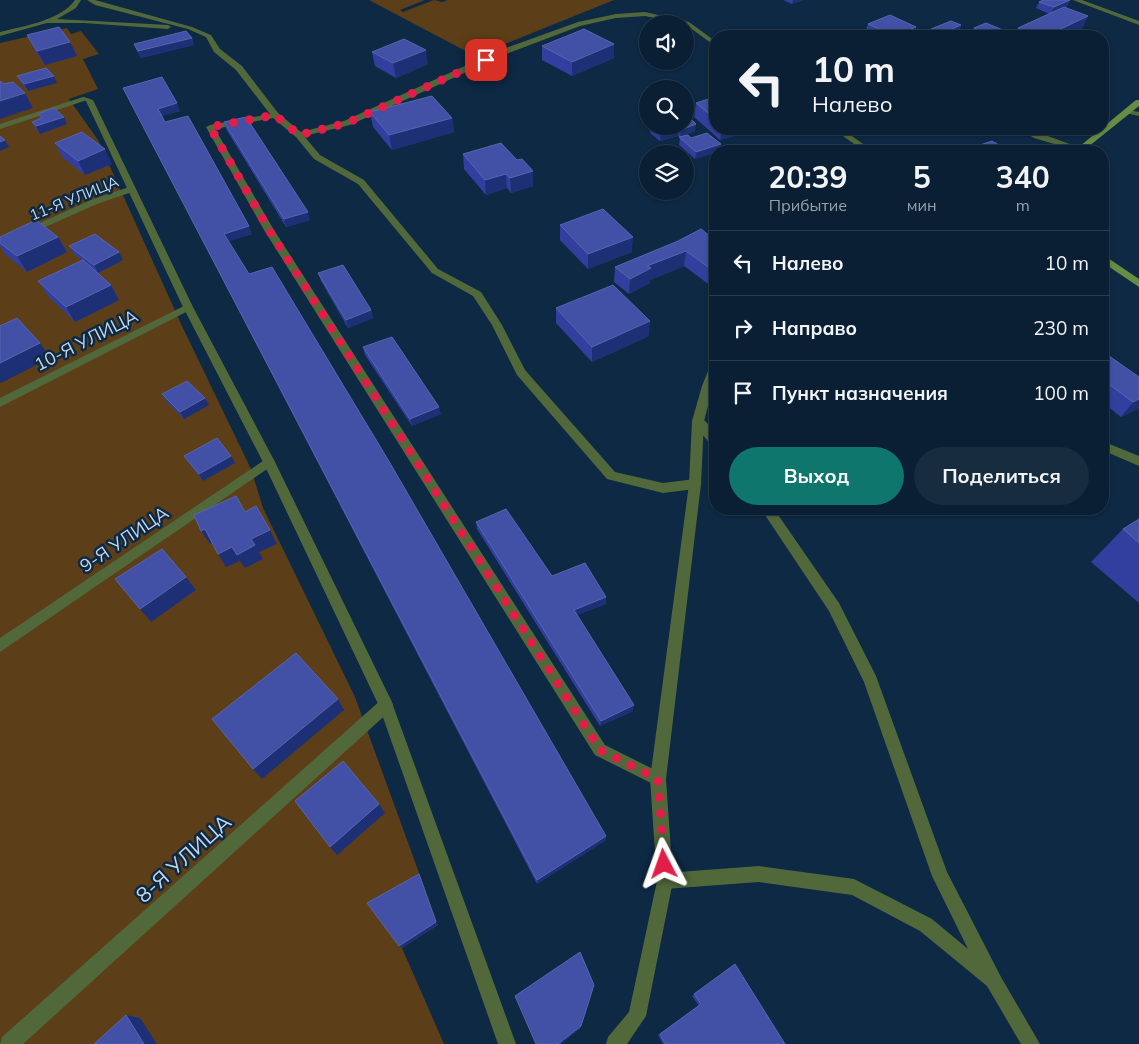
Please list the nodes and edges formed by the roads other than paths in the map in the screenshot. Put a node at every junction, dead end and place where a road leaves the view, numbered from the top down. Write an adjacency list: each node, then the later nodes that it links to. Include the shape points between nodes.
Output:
1 (78, 0): 4 (street, via 70,10)
2 (90, 0): 6 (street)
3 (1076, 0): 5 (street)
4 (47, 21): 6 (street); 7 (street)
5 (1139, 23)
6 (190, 28): 12 (street, via 209,36 217,50 239,68)
7 (0, 34)
8 (709, 40): 15 (street, via 687,23 645,14 578,24 503,52 347,123)
9 (1139, 102): 10 (main road)
10 (1128, 111): 11 (street); 13 (main road)
11 (1139, 114)
12 (275, 115): 15 (street); 38 (street, via 210,127 269,230 600,750)
13 (1109, 126)
14 (0, 127): 22 (street, via 89,100)
15 (299, 135): 34 (street, via 317,157 361,182 434,270 477,294 521,372 611,476 663,488)
16 (846, 135): 19 (street)
17 (1035, 135): 20 (street)
18 (1098, 135): 21 (main road)
19 (860, 145)
20 (1064, 145)
21 (1085, 145)
22 (132, 189): 23 (street, 11-Я УЛИЦА, via 94,202); 26 (street)
23 (0, 244)
24 (1109, 262): 25 (main road)
25 (1139, 284)
26 (188, 307): 28 (street, 10-Я УЛИЦА); 33 (street)
27 (709, 381): 29 (street)
28 (0, 403)
29 (698, 421): 30 (street); 34 (street)
30 (709, 435)
31 (1109, 448): 32 (street)
32 (1139, 461)
33 (269, 462): 36 (street, 9-Я УЛИЦА); 37 (street)
34 (694, 484): 38 (street)
35 (770, 515): 40 (street, via 834,608 871,681 940,876)
36 (0, 646)
37 (386, 705): 41 (street, 8-Я УЛИЦА); 42 (street)
38 (658, 779): 39 (street)
39 (665, 881): 40 (street, via 759,874 854,887 926,925); 43 (street, via 637,1016)
40 (995, 982): 44 (street)
41 (9, 1044)
42 (507, 1044)
43 (615, 1044)
44 (1030, 1044)

